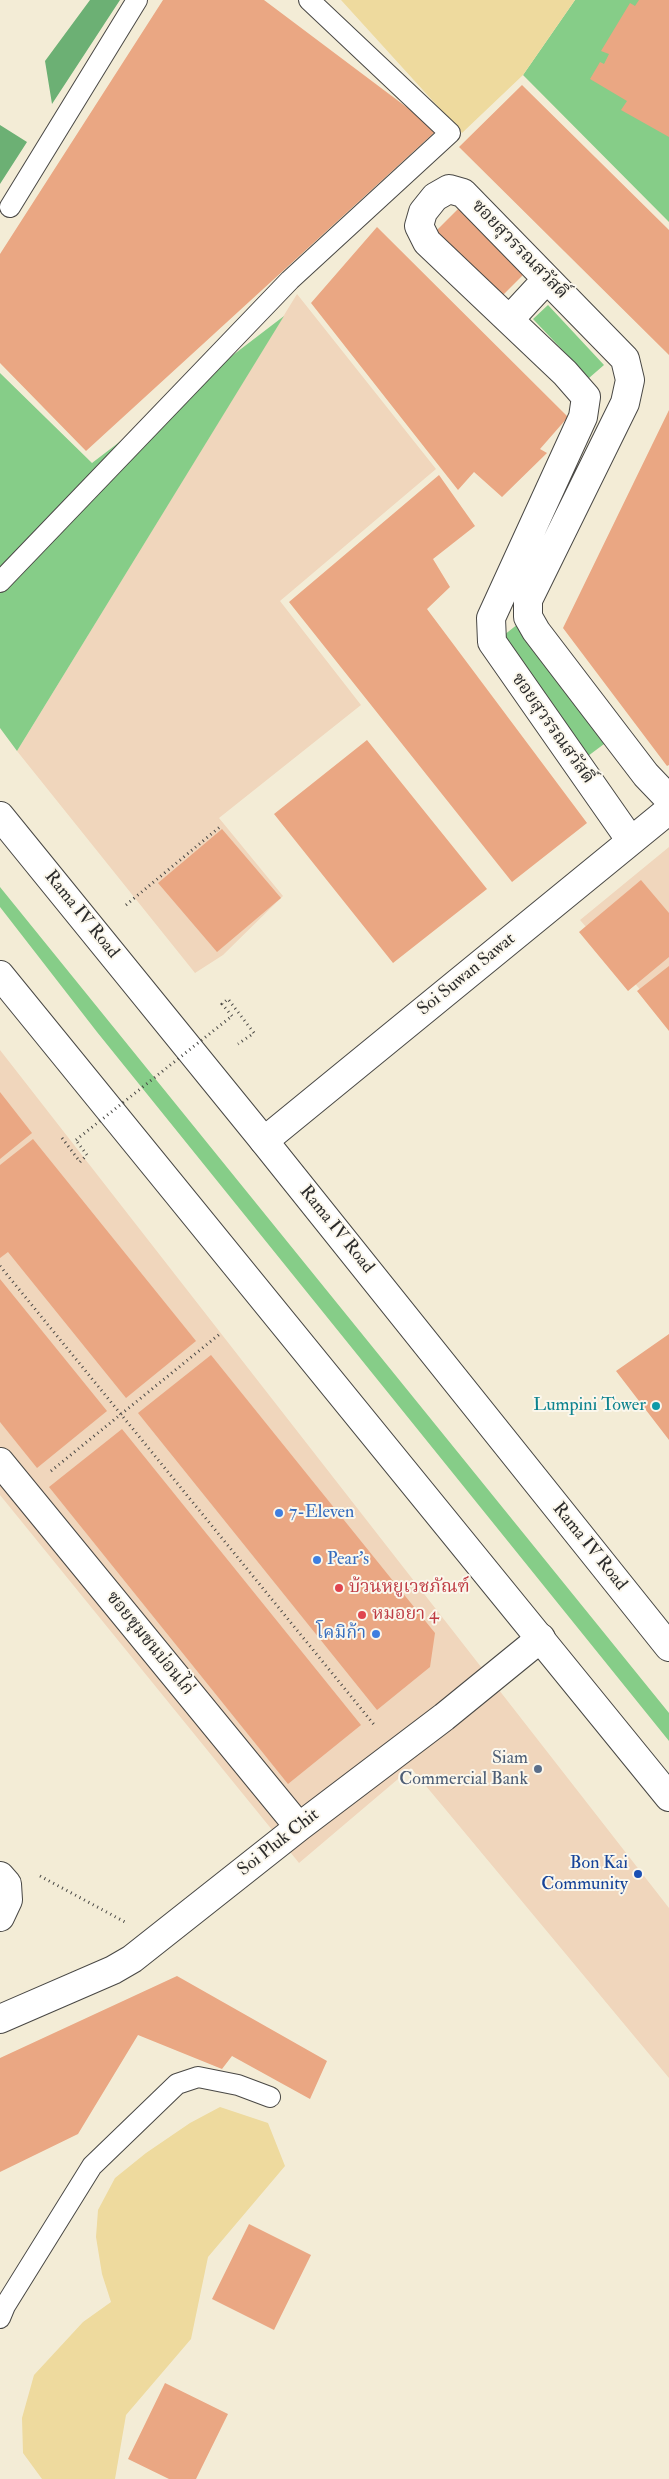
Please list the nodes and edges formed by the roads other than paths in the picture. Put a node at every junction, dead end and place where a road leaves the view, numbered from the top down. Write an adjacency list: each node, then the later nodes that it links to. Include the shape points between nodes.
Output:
1 (137, 0): 3 (lane)
2 (309, 0): 8 (lane, via 450,133 290,280)
3 (10, 207)
4 (547, 279): 5 (street); 5 (street, ซอยสุวรรณสวัสดิ์, via 463,194 449,190 435,197 423,212 419,226 427,242); 6 (street, ซอยสุวรรณสวัสดิ์, via 625,359)
5 (509, 320): 7 (street, ซอยสุวรรณสวัสดิ์, via 566,373)
6 (630, 380): 7 (street); 9 (street, via 625,403 528,600)
7 (586, 397): 10 (street, ซอยสุวรรณสวัสดิ์, via 583,417)
8 (0, 582)
9 (528, 609): 10 (street); 11 (street, via 528,617 536,631 646,775)
10 (494, 611): 14 (street, ซอยสุวรรณสวัสดิ์, via 491,618 492,642)
11 (669, 799)
12 (669, 810): 14 (street, Soi Suwan Sawat)
13 (0, 816): 16 (street, Rama IV Road)
14 (631, 841): 16 (street, Soi Suwan Sawat)
15 (0, 975): 18 (street)
16 (264, 1140): 19 (street, Rama IV Road)
17 (0, 1462): 21 (street, ซอยชุมชนบ่อนไก่)
18 (541, 1638): 20 (street); 21 (street, Soi Pluk Chit)
19 (669, 1647)
20 (669, 1797)
21 (299, 1827): 24 (street, Soi Pluk Chit, via 158,1940 113,1970)
22 (0, 1876): 23 (street, via 7,1884 8,1900)
23 (0, 1917)
24 (0, 2019)
25 (270, 2097): 26 (lane, via 238,2085 198,2078 177,2084 92,2166)
26 (0, 2318)

